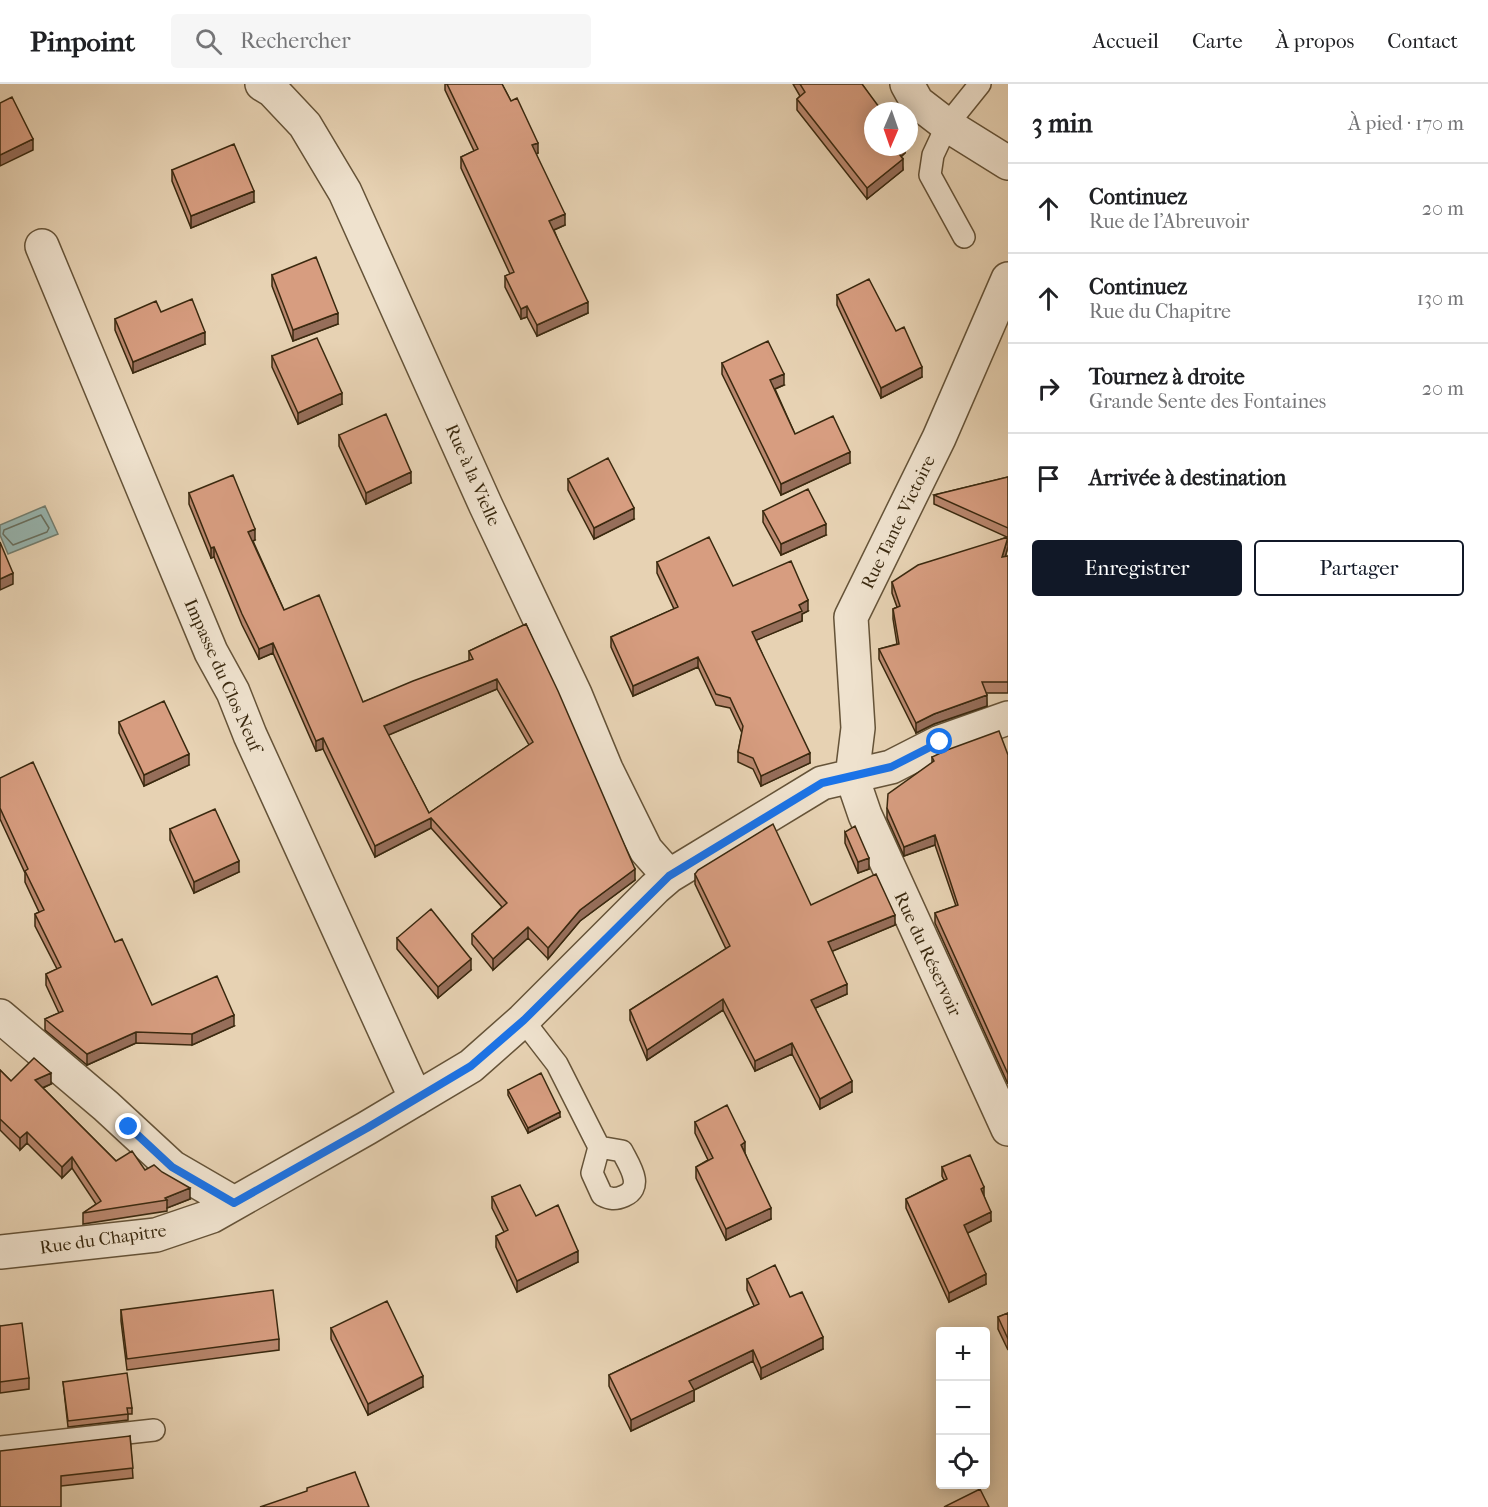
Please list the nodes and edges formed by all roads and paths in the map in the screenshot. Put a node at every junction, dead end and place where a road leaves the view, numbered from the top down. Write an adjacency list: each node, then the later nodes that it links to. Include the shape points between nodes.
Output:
1 (262, 84): 11 (street, Rue à la Vielle, via 305,125 345,192 606,769 646,850)
2 (907, 84): 4 (street, via 917,102)
3 (980, 84): 4 (lane)
4 (947, 125): 5 (street); 6 (lane, via 933,155 930,175)
5 (1008, 163)
6 (964, 237)
7 (42, 246): 14 (street, Impasse du Clos Neuf, via 211,652 233,692)
8 (1008, 279): 10 (street, Rue Tante Victoire, via 939,438 851,617 858,728)
9 (1008, 718): 10 (street, Rue du Chapitre, via 940,742 891,767)
10 (852, 777): 11 (street, Rue du Chapitre, via 822,783); 15 (street, Rue du Réservoir, via 865,815)
11 (669, 876): 13 (street, Rue du Chapitre)
12 (0, 1016): 17 (street, via 172,1167)
13 (524, 1020): 14 (street, Rue du Chapitre, via 471,1066); 16 (lane, via 557,1064)
14 (416, 1099): 17 (street, Rue du Chapitre)
15 (1008, 1129)
16 (599, 1147)
17 (234, 1203): 18 (street, Rue du Chapitre, via 212,1216 156,1235)
18 (0, 1252)
19 (154, 1430): 20 (lane)
20 (0, 1447)

